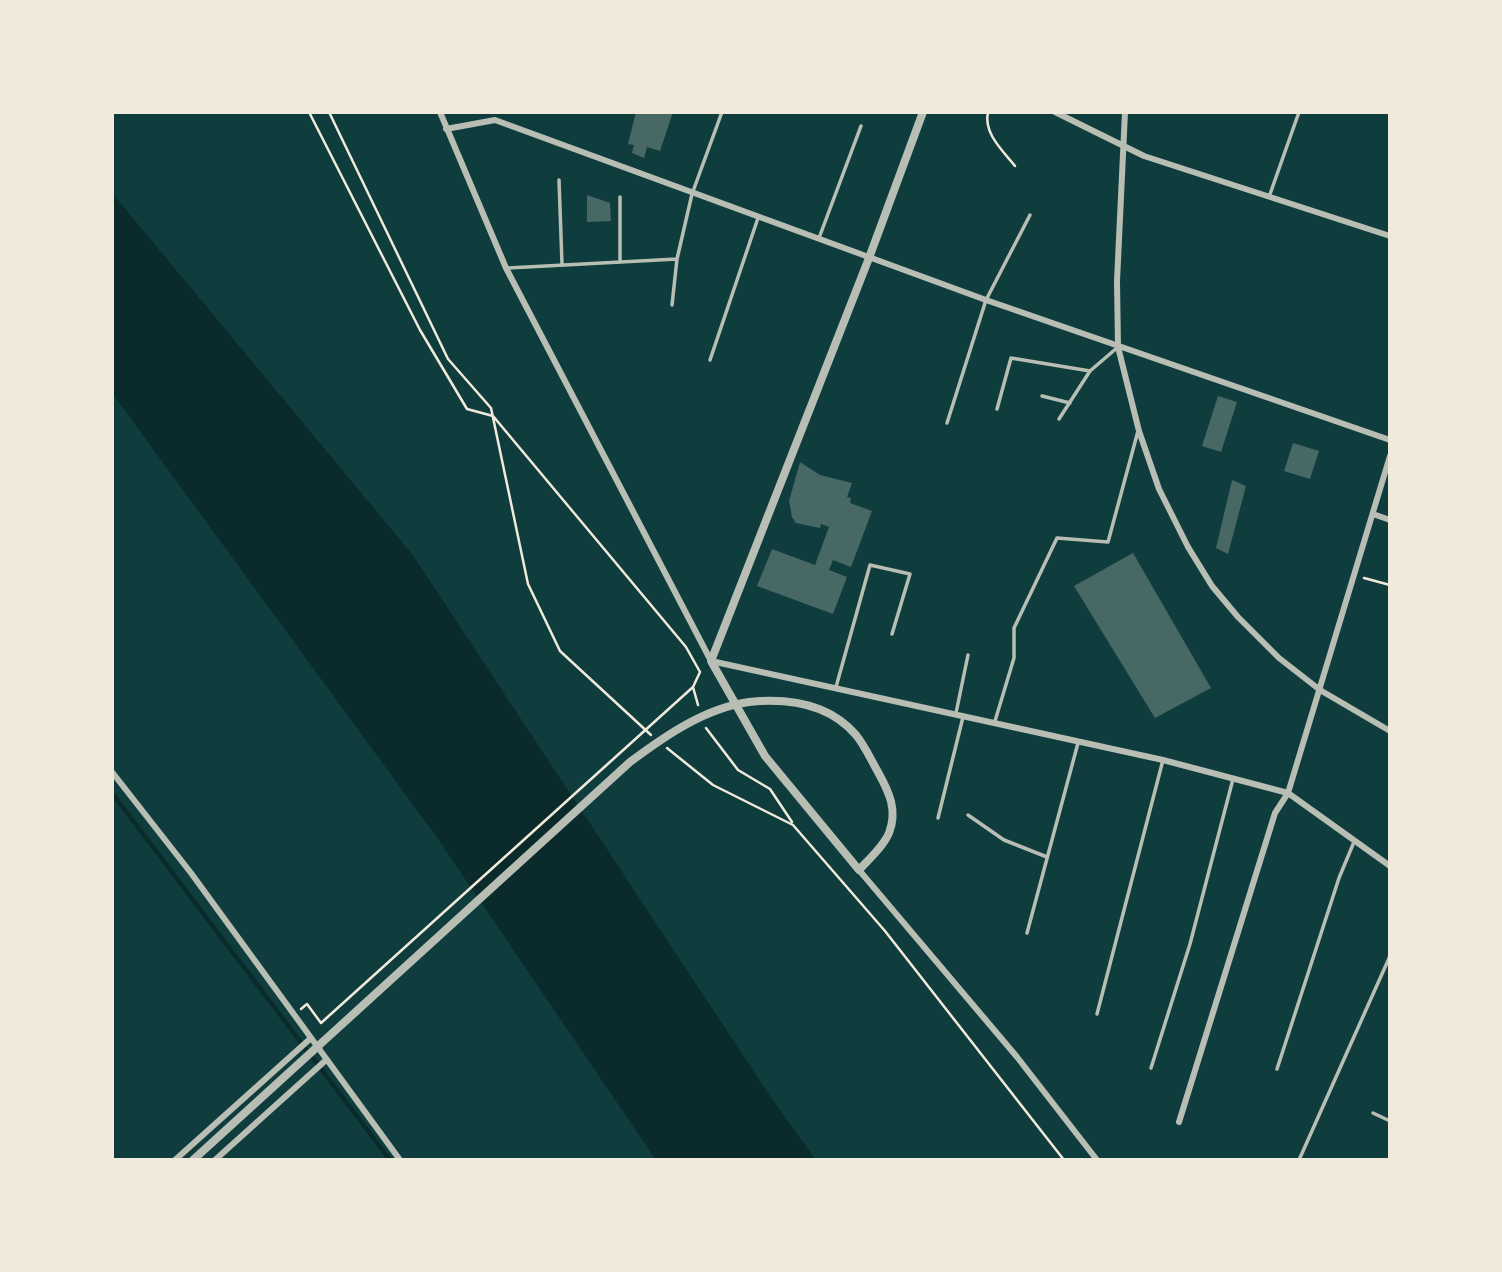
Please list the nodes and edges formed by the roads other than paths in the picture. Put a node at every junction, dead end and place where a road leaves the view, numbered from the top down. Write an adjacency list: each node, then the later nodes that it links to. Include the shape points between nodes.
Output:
1 (440, 112): 10 (street)
2 (499, 112): 8 (street)
3 (722, 112): 13 (lane)
4 (923, 112): 20 (street)
5 (1055, 112): 11 (street)
6 (1125, 112): 11 (street)
7 (1299, 112): 15 (lane)
8 (495, 120): 10 (street); 13 (street)
9 (861, 126): 19 (lane)
10 (446, 129): 24 (street)
11 (1123, 146): 15 (street); 27 (street)
12 (559, 180): 23 (lane)
13 (692, 194): 17 (street); 21 (lane)
14 (620, 197): 22 (lane)
15 (1269, 197): 18 (street)
16 (1030, 215): 25 (lane)
17 (758, 218): 19 (street); 28 (lane)
18 (1390, 236)
19 (818, 240): 20 (street)
20 (869, 258): 25 (street); 43 (street)
21 (677, 259): 22 (lane); 26 (lane)
22 (620, 261): 23 (lane)
23 (562, 264): 24 (lane)
24 (506, 268): 43 (street)
25 (986, 300): 27 (street); 34 (lane)
26 (672, 305)
27 (1118, 347): 29 (lane); 35 (street); 36 (street)
28 (710, 360)
29 (1090, 372): 31 (lane); 32 (lane, via 1012,358)
30 (1042, 396): 31 (lane)
31 (1070, 403): 33 (lane)
32 (996, 409)
33 (1059, 419)
34 (947, 423)
35 (1139, 431): 45 (street, via 1159,489 1212,586 1279,658); 47 (lane, via 1108,542 1057,538 1014,628 1014,658)
36 (1390, 440)
37 (1390, 456): 38 (street)
38 (1388, 467): 39 (street)
39 (1373, 514): 40 (street); 45 (street)
40 (1390, 520)
41 (892, 634): 44 (lane, via 910,574 870,565)
42 (968, 655): 46 (lane)
43 (711, 661): 44 (street); 59 (street, via 765,756)
44 (836, 687): 46 (street)
45 (1320, 690): 48 (street); 53 (street)
46 (960, 714): 47 (street); 55 (lane)
47 (995, 721): 49 (street)
48 (1390, 731)
49 (1079, 741): 50 (street); 57 (lane)
50 (1163, 760): 52 (street); 62 (lane)
51 (112, 772): 63 (street)
52 (1233, 777): 53 (street); 65 (lane)
53 (1288, 793): 56 (street); 69 (street, via 1275,813)
54 (968, 815): 57 (lane, via 1004,840)
55 (938, 818)
56 (1354, 842): 58 (street); 66 (lane)
57 (1048, 857): 60 (lane)
58 (1390, 866)
59 (859, 870): 71 (street, via 884,842 893,808 889,792 850,729 828,713 794,702 746,702 712,712 631,762); 74 (street, via 1017,1057)
60 (1027, 933)
61 (1390, 956): 75 (lane)
62 (1097, 1014)
63 (311, 1038): 64 (street); 70 (street)
64 (326, 1059): 72 (street); 73 (street)
65 (1151, 1068)
66 (1277, 1069)
67 (1373, 1113): 68 (lane)
68 (1390, 1121)
69 (1180, 1122)
70 (175, 1160)
71 (193, 1160)
72 (215, 1160)
73 (400, 1160)
74 (1097, 1160)
75 (1299, 1160)

